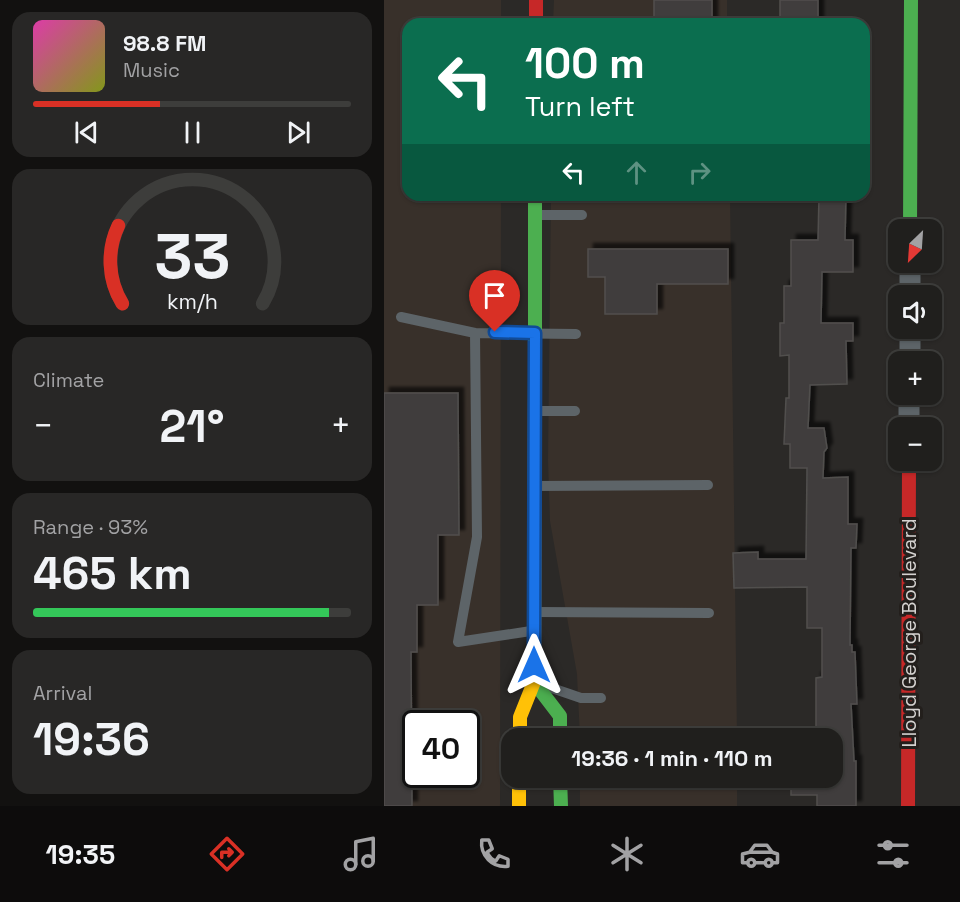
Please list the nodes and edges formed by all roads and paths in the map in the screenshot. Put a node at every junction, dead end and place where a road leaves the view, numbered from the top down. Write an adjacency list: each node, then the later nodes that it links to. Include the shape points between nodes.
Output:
1 (536, 0): 3 (street)
2 (911, 0): 7 (street)
3 (536, 18)
4 (535, 201): 5 (street)
5 (535, 215): 6 (lane); 10 (street)
6 (582, 215)
7 (910, 219)
8 (401, 316): 9 (lane)
9 (475, 333): 10 (lane); 19 (lane, via 477,537 458,642)
10 (535, 333): 11 (lane); 12 (street)
11 (576, 334)
12 (535, 411): 13 (lane); 16 (street)
13 (575, 411)
14 (909, 471): 28 (street, Lloyd George Boulevard)
15 (708, 485): 16 (lane)
16 (534, 486): 17 (street)
17 (534, 612): 18 (lane); 19 (street)
18 (709, 613)
19 (534, 631): 20 (street)
20 (534, 682): 21 (lane, via 581,698); 22 (street); 23 (street, via 560,716)
21 (601, 698)
22 (519, 728)
23 (560, 728)
24 (519, 788): 26 (street)
25 (560, 788): 27 (street)
26 (519, 806)
27 (561, 806)
28 (908, 806)

